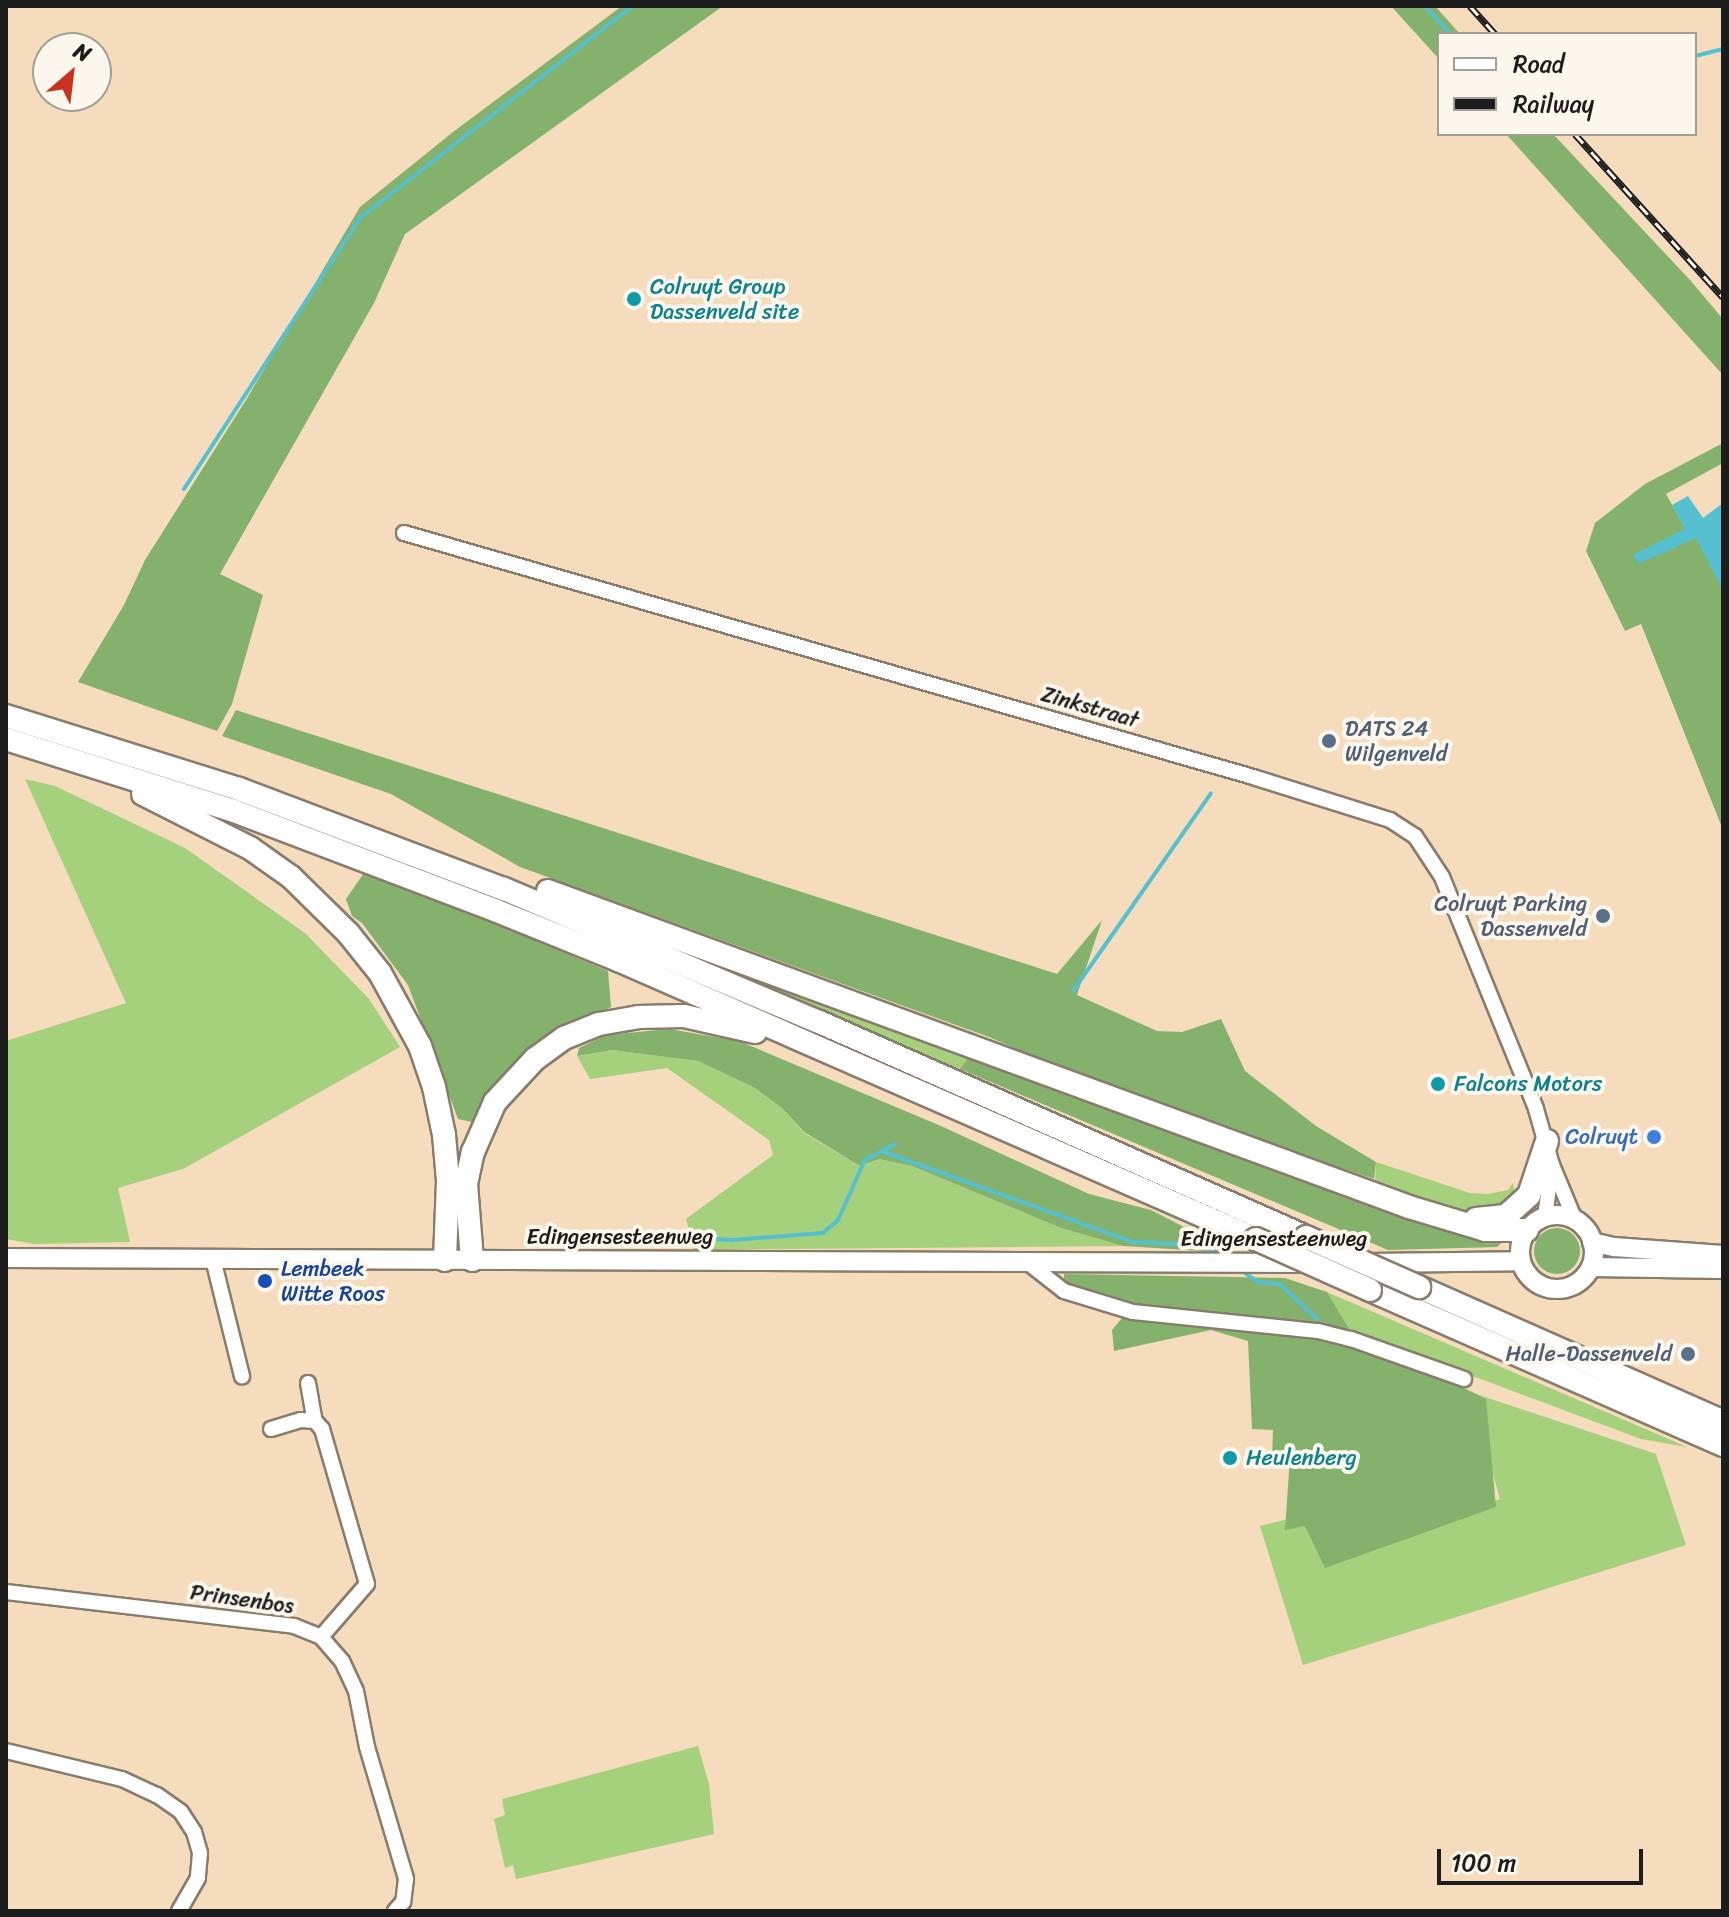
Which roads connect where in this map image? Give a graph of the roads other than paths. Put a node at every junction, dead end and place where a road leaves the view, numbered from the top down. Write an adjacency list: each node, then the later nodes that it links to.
1 (404, 533): 7 (street, Zinkstraat)
2 (6, 716): 5 (highway)
3 (6, 739): 4 (highway)
4 (103, 769): 6 (highway); 16 (highway)
5 (504, 889): 9 (highway); 26 (highway, bridge)
6 (809, 1043): 17 (highway); 28 (highway, bridge)
7 (1547, 1141): 8 (street, Zinkstraat); 9 (highway)
8 (1552, 1165): 10 (street, Zinkstraat); 11 (street, Zinkstraat)
9 (1451, 1219): 11 (highway)
10 (1575, 1220): 11 (main road); 12 (main road)
11 (1536, 1223): 18 (main road)
12 (1592, 1242): 13 (main road); 20 (main road)
13 (1723, 1255)
14 (6, 1258): 15 (main road, Edingensesteenweg)
15 (213, 1259): 16 (main road, Edingensesteenweg); 22 (street)
16 (445, 1260): 17 (main road, Edingensesteenweg)
17 (472, 1260): 19 (main road, Edingensesteenweg)
18 (1521, 1261): 19 (main road, Edingensesteenweg); 20 (main road)
19 (1027, 1262): 23 (street)
20 (1591, 1267): 21 (main road)
21 (1723, 1269)
22 (242, 1376)
23 (1464, 1379)
24 (308, 1383): 25 (street)
25 (315, 1421): 27 (street); 30 (street)
26 (1723, 1422)
27 (271, 1429)
28 (1723, 1445)
29 (6, 1592): 30 (street, Prinsenbos)
30 (321, 1637): 33 (street)
31 (6, 1751): 32 (street)
32 (179, 1911)
33 (395, 1911)

